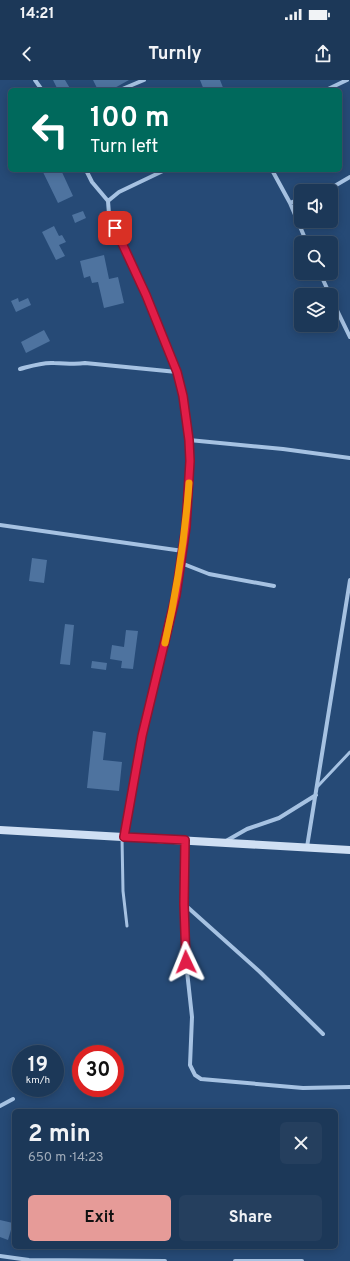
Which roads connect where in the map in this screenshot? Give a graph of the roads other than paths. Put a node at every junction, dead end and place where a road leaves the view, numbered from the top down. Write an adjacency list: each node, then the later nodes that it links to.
1 (142, 80): 5 (street)
2 (335, 80): 4 (street)
3 (347, 80): 4 (street)
4 (337, 85): 6 (street)
5 (124, 88)
6 (330, 88)
7 (87, 172): 12 (street)
8 (162, 172): 12 (street)
9 (273, 172): 14 (street)
10 (350, 177): 11 (street)
11 (338, 184)
12 (108, 201): 19 (street)
13 (294, 202): 14 (street)
14 (290, 203): 15 (street)
15 (304, 236)
16 (338, 312): 17 (street)
17 (350, 337)
18 (20, 369): 19 (street)
19 (177, 372): 20 (street)
20 (189, 440): 21 (street); 23 (street)
21 (350, 458)
22 (0, 525): 23 (street)
23 (183, 551): 24 (street)
24 (181, 564): 26 (street); 31 (street)
25 (350, 580): 28 (street)
26 (274, 586)
27 (350, 752): 28 (lane)
28 (318, 786): 29 (street)
29 (316, 796): 33 (street); 34 (street)
30 (0, 830): 31 (street)
31 (123, 837): 32 (street); 37 (lane)
32 (185, 840): 33 (street); 36 (street)
33 (223, 842): 34 (street)
34 (307, 847): 35 (street)
35 (350, 850)
36 (184, 904): 38 (street); 39 (street)
37 (127, 926)
38 (323, 1034)
39 (350, 1087)
40 (13, 1099): 41 (street)
41 (0, 1106)
42 (0, 1256): 43 (street)
43 (29, 1260): 44 (street)
44 (165, 1261)
45 (234, 1261): 46 (street)
46 (302, 1261)

